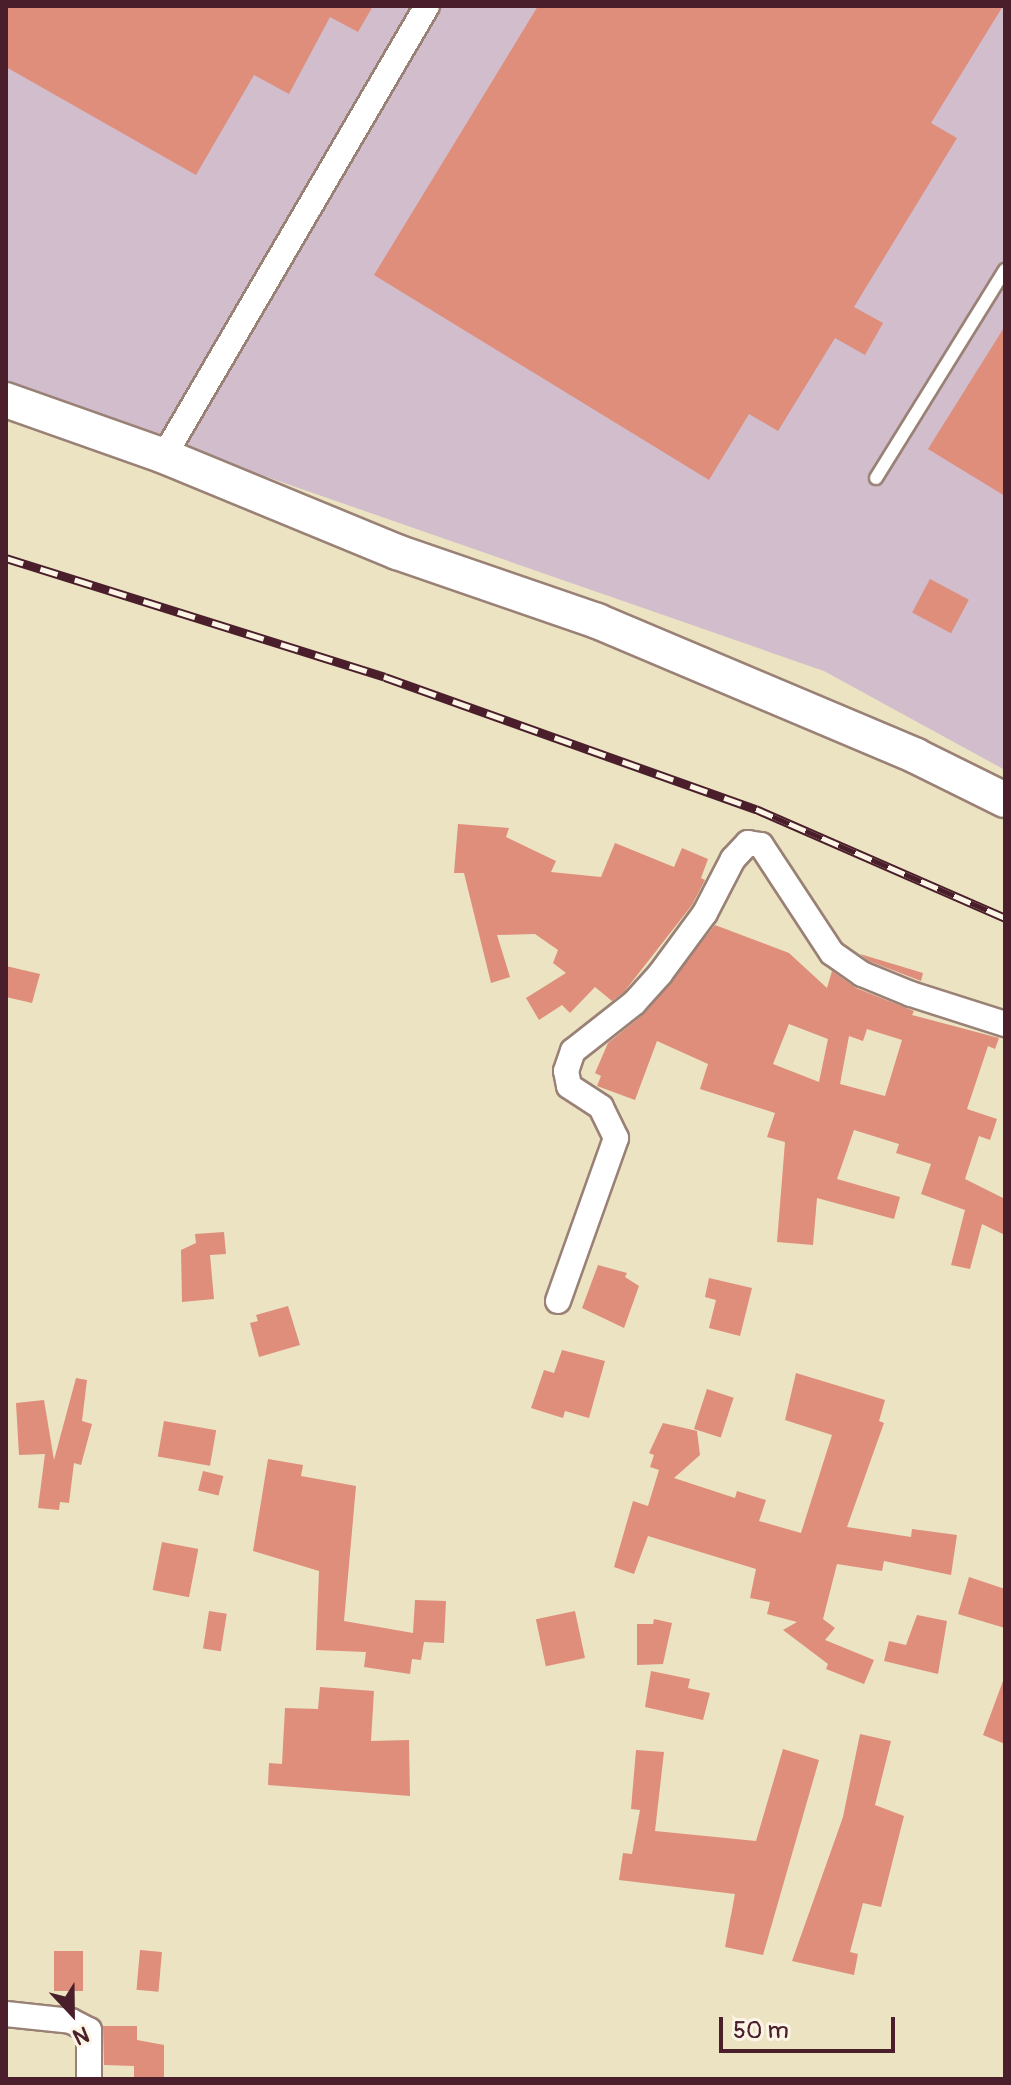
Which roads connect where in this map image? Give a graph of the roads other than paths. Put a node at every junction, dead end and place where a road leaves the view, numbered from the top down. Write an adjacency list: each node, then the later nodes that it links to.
1 (427, 6): 4 (street)
2 (1005, 270): 5 (lane)
3 (6, 400): 4 (main road)
4 (164, 456): 6 (main road)
5 (876, 478)
6 (1005, 800)
7 (1005, 1024): 8 (street)
8 (558, 1301)
9 (6, 2014): 10 (street)
10 (89, 2079)

